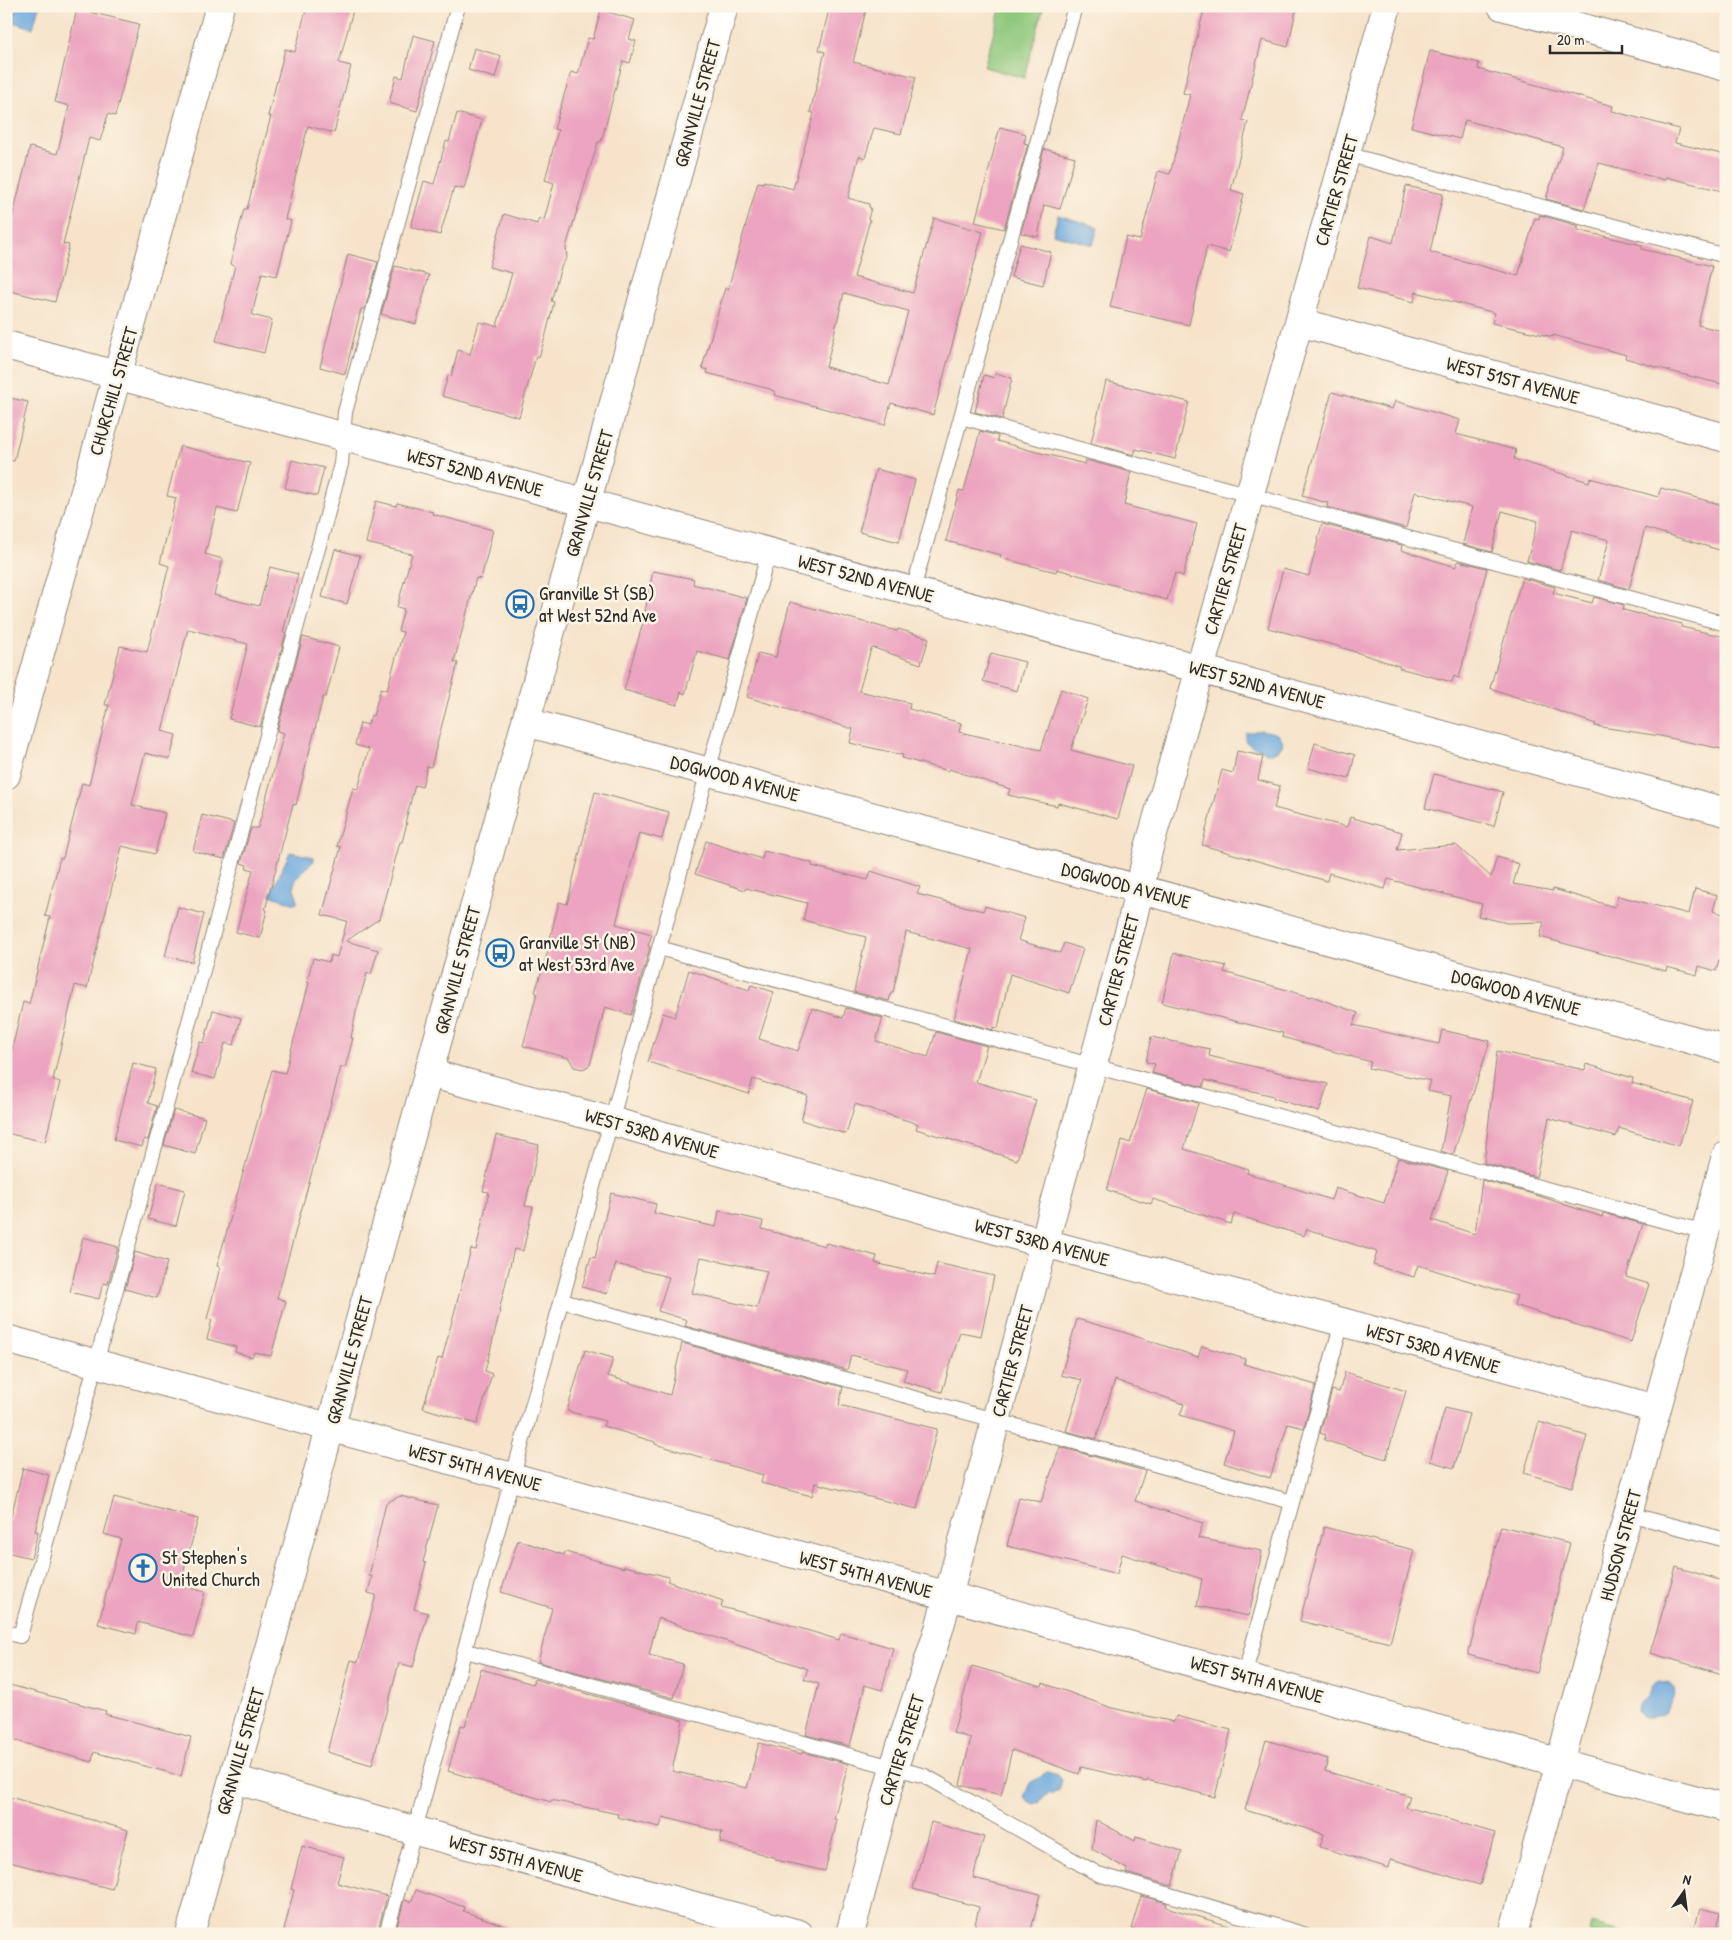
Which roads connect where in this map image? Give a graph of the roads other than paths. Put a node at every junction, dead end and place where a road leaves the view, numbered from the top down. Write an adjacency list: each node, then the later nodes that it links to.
1 (220, 6): 12 (main road, CHURCHILL STREET)
2 (458, 6): 14 (lane)
3 (724, 6): 17 (main road, GRANVILLE STREET)
4 (1075, 6): 13 (lane)
5 (1387, 6): 8 (main road, CARTIER STREET)
6 (1502, 6): 7 (main road)
7 (1726, 67)
8 (1346, 154): 9 (lane); 10 (main road, CARTIER STREET)
9 (1726, 256)
10 (1299, 322): 15 (main road, WEST 51ST AVENUE); 16 (main road, CARTIER STREET)
11 (6, 345): 12 (main road, WEST 52ND AVENUE)
12 (118, 375): 14 (main road, WEST 52ND AVENUE); 24 (main road, CHURCHILL STREET)
13 (961, 417): 16 (lane); 19 (lane)
14 (343, 437): 17 (main road, WEST 52ND AVENUE); 38 (lane)
15 (1726, 438)
16 (1249, 494): 20 (lane); 21 (main road, CARTIER STREET)
17 (587, 502): 18 (main road, WEST 52ND AVENUE); 22 (main road, GRANVILLE STREET)
18 (769, 552): 19 (main road, WEST 52ND AVENUE); 23 (lane)
19 (913, 590): 21 (main road, WEST 52ND AVENUE)
20 (1726, 624)
21 (1200, 668): 25 (main road, WEST 52ND AVENUE); 26 (main road, CARTIER STREET)
22 (526, 722): 23 (main road, DOGWOOD AVENUE); 30 (main road, GRANVILLE STREET)
23 (708, 771): 26 (main road, DOGWOOD AVENUE); 27 (lane)
24 (6, 775)
25 (1726, 812)
26 (1139, 889): 28 (main road, DOGWOOD AVENUE); 29 (main road, CARTIER STREET)
27 (659, 948): 29 (lane); 31 (lane)
28 (1726, 1049)
29 (1093, 1067): 33 (lane); 34 (main road, CARTIER STREET)
30 (428, 1073): 31 (main road, WEST 53RD AVENUE); 41 (main road, GRANVILLE STREET)
31 (611, 1121): 34 (main road, WEST 53RD AVENUE); 35 (lane)
32 (1726, 1156): 33 (main road, HUDSON STREET)
33 (1705, 1232): 39 (main road, HUDSON STREET)
34 (1044, 1243): 36 (main road, WEST 53RD AVENUE); 40 (main road, CARTIER STREET)
35 (562, 1300): 40 (lane); 42 (lane)
36 (1342, 1322): 39 (main road, WEST 53RD AVENUE); 43 (lane)
37 (6, 1339): 38 (main road, WEST 54TH AVENUE)
38 (96, 1363): 41 (main road, WEST 54TH AVENUE); 47 (lane)
39 (1656, 1409): 44 (main road, HUDSON STREET)
40 (996, 1420): 43 (lane); 46 (main road, CARTIER STREET)
41 (330, 1427): 42 (main road, WEST 54TH AVENUE); 52 (main road, GRANVILLE STREET)
42 (514, 1477): 46 (main road, WEST 54TH AVENUE); 48 (lane)
43 (1292, 1502): 49 (lane)
44 (1629, 1514): 45 (lane); 50 (main road, HUDSON STREET)
45 (1726, 1540)
46 (948, 1596): 49 (main road, WEST 54TH AVENUE); 51 (main road, CARTIER STREET)
47 (6, 1632)
48 (466, 1651): 51 (lane); 54 (lane)
49 (1244, 1676): 50 (main road, WEST 54TH AVENUE)
50 (1559, 1762): 53 (main road, WEST 54TH AVENUE); 60 (main road, HUDSON STREET)
51 (894, 1767): 58 (main road, CARTIER STREET); 59 (lane)
52 (233, 1779): 54 (main road, WEST 55TH AVENUE); 55 (main road, GRANVILLE STREET)
53 (1726, 1808)
54 (416, 1831): 56 (lane); 57 (main road, WEST 55TH AVENUE)
55 (190, 1934)
56 (386, 1934)
57 (800, 1934)
58 (850, 1934)
59 (1303, 1934)
60 (1513, 1934)

